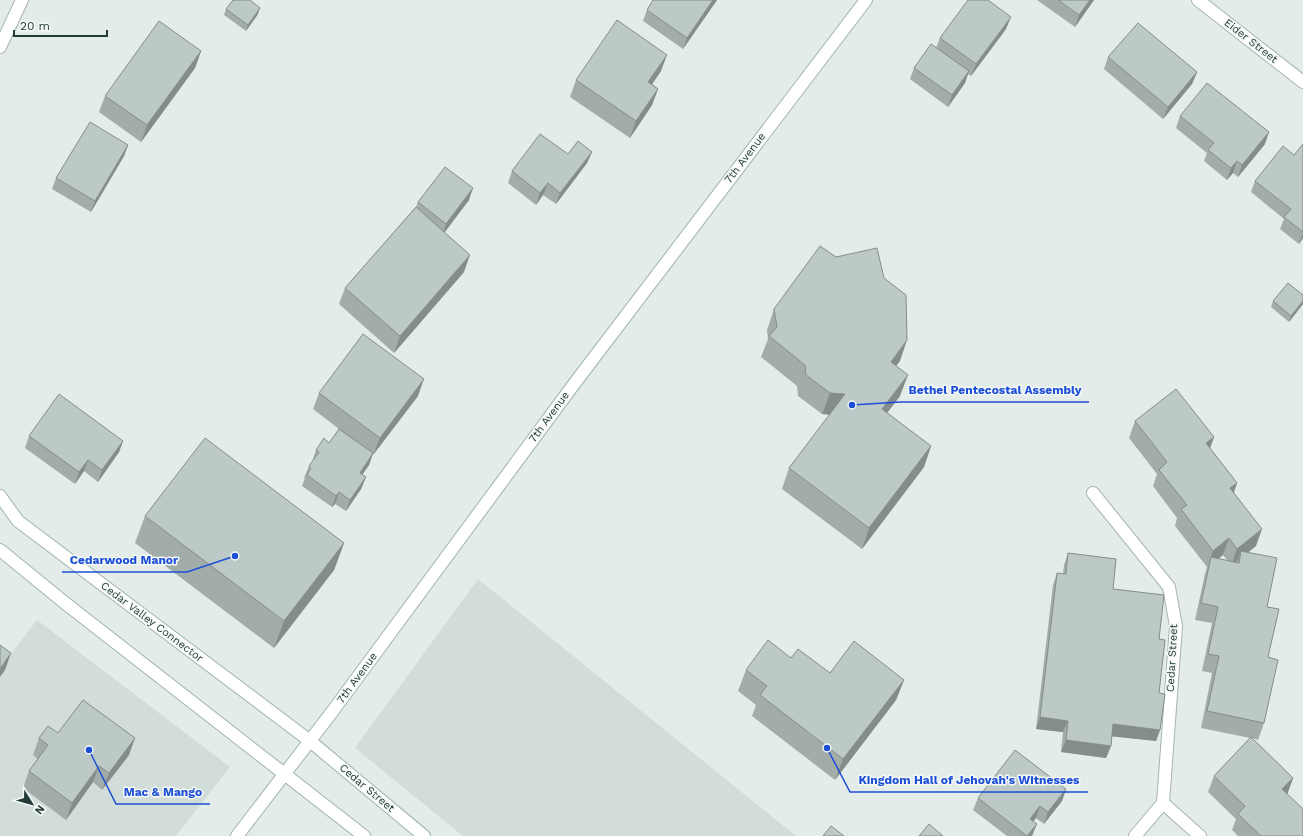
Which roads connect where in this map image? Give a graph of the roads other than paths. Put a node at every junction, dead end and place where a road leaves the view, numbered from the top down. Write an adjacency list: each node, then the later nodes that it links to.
1 (22, 0): 4 (street)
2 (866, 0): 9 (street, 7th Avenue)
3 (1198, 0): 5 (street, Eider Street)
4 (0, 47)
5 (1303, 82)
6 (1093, 493): 11 (street, Cedar Street)
7 (0, 496): 9 (street, Cedar Valley Connector)
8 (0, 550): 10 (street)
9 (310, 741): 10 (street, 7th Avenue); 14 (street, Cedar Street)
10 (285, 773): 12 (street, 7th Avenue); 13 (street)
11 (1163, 803): 15 (street); 16 (street)
12 (237, 836)
13 (364, 836)
14 (424, 836)
15 (1135, 836)
16 (1200, 836)

